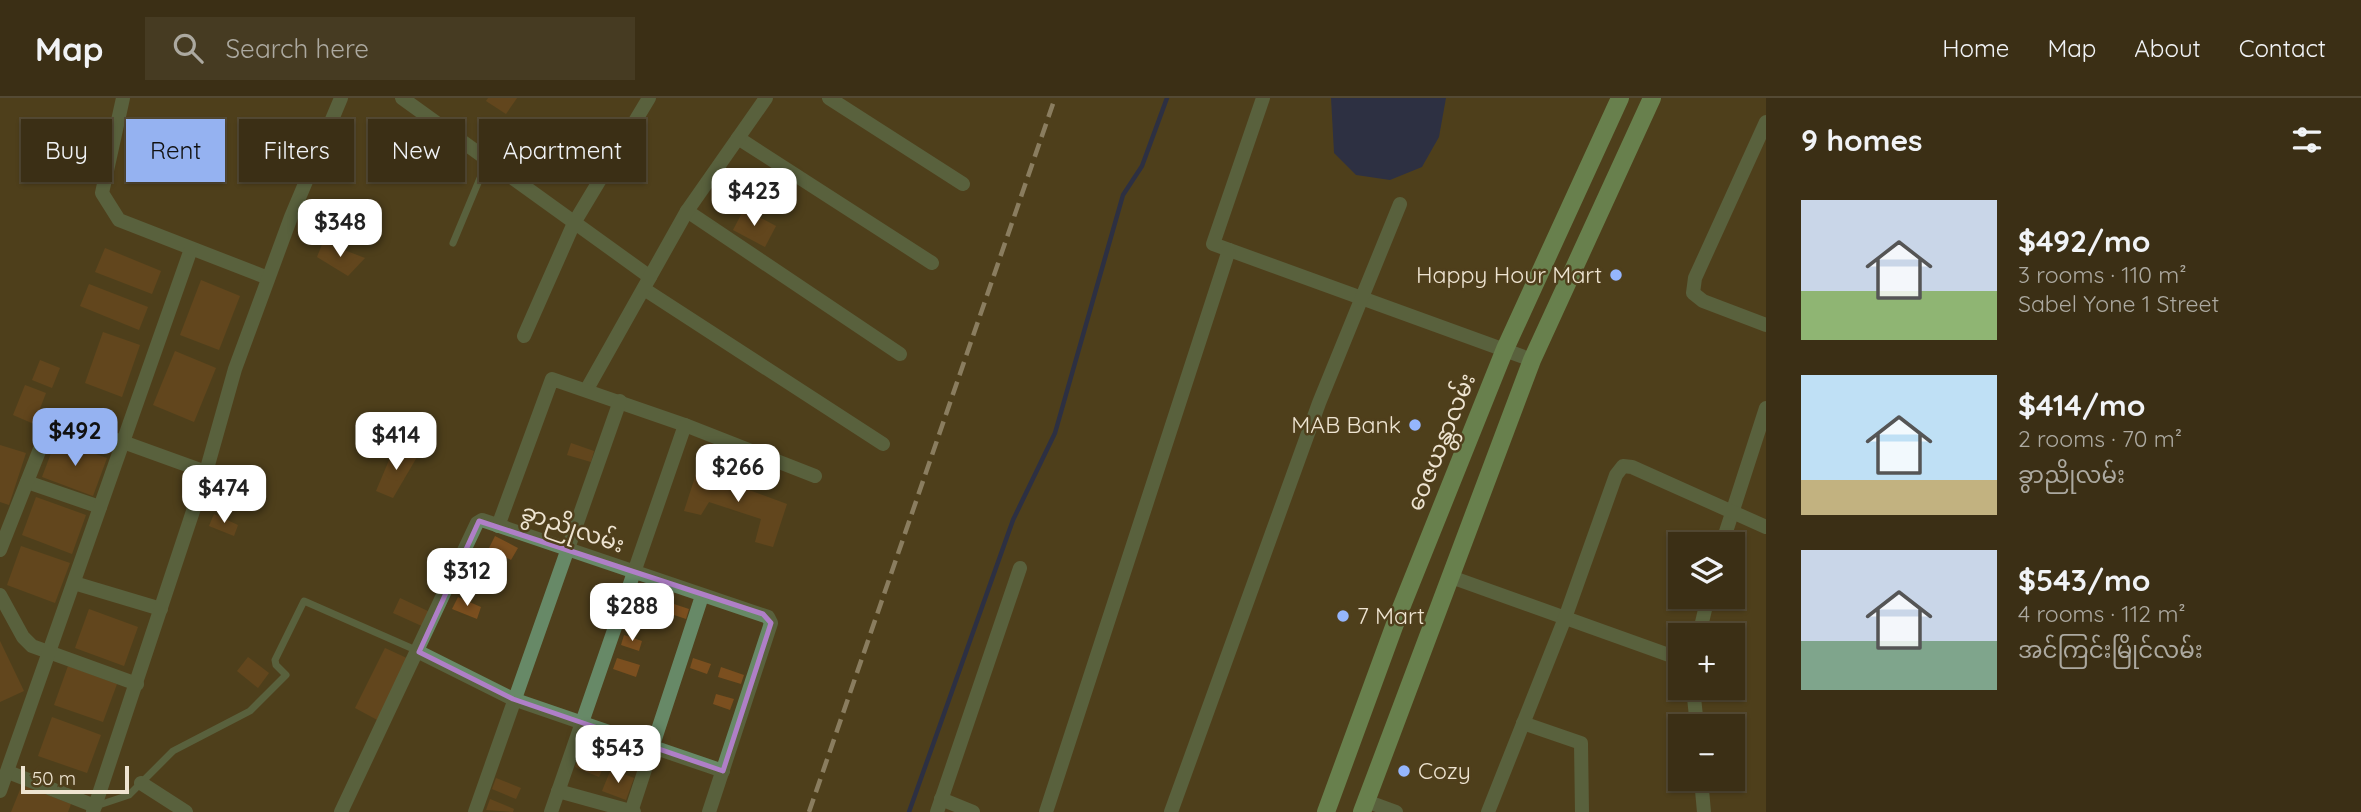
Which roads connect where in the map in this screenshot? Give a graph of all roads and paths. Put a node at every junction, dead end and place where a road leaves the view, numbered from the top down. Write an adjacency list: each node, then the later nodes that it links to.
1 (123, 98): 20 (street)
2 (341, 98): 23 (street)
3 (402, 98): 12 (street)
4 (649, 98): 18 (street)
5 (766, 98): 11 (street)
6 (829, 98): 15 (street)
7 (1263, 98): 21 (street)
8 (1620, 98): 28 (main road, ဝေဇယန္တာလမ်း)
9 (1652, 98): 30 (main road)
10 (1766, 122): 26 (street)
11 (738, 138): 17 (street); 22 (street)
12 (479, 153)
13 (479, 181): 19 (lane)
14 (519, 182): 18 (street)
15 (963, 184)
16 (1400, 204): 25 (street)
17 (687, 211): 24 (street); 29 (street)
18 (574, 223): 24 (street); 27 (street)
19 (453, 243)
20 (191, 249): 23 (street); 35 (street)
21 (1229, 250): 25 (street); 79 (street)
22 (932, 263)
23 (268, 278): 37 (street)
24 (647, 283): 31 (street); 36 (street)
25 (1360, 298): 28 (street); 80 (street)
26 (1766, 325)
27 (524, 335)
28 (1505, 349): 30 (street); 81 (main road, ဝေဇယန္တာလမ်း)
29 (901, 354)
30 (1532, 360): 49 (main road)
31 (587, 389): 32 (street); 42 (street)
32 (620, 401): 34 (street); 46 (street)
33 (1766, 408): 41 (street)
34 (685, 425): 38 (street); 48 (street)
35 (123, 442): 37 (street); 39 (street); 40 (street)
36 (883, 444)
37 (205, 472): 53 (street)
38 (815, 477)
39 (27, 482): 40 (street); 45 (street)
40 (100, 507): 50 (street)
41 (1730, 513): 43 (street); 44 (street); 54 (street)
42 (498, 526): 46 (street, ခွာညိုလမ်း); 55 (street, ခွာညိုလမ်း)
43 (1766, 527)
44 (1725, 532)
45 (0, 550)
46 (566, 550): 48 (street, ခွာညိုလမ်း); 59 (street)
47 (1020, 568): 69 (street)
48 (631, 573): 52 (street, ခွာညိုလမ်း); 60 (street)
49 (1451, 577): 54 (street); 70 (main road)
50 (74, 583): 53 (street); 56 (street)
51 (0, 595): 56 (street)
52 (702, 596): 62 (street); 63 (street, ခွာညိုလမ်း)
53 (161, 609): 58 (street)
54 (1565, 618): 57 (street); 61 (street)
55 (419, 652): 59 (street); 65 (lane); 73 (street)
56 (49, 653): 58 (street); 64 (street)
57 (1668, 655)
58 (137, 684): 71 (street)
59 (513, 699): 60 (street); 74 (street)
60 (582, 723): 62 (street); 67 (street)
61 (1523, 723): 83 (street); 84 (street)
62 (654, 748): 63 (street); 76 (street)
63 (723, 771): 77 (street)
64 (8, 772): 66 (street); 71 (street)
65 (141, 783): 71 (lane); 72 (street)
66 (0, 791)
67 (558, 791): 75 (street); 76 (street)
68 (1702, 791): 85 (street)
69 (939, 806): 78 (street)
70 (1364, 806): 82 (street)
71 (94, 809)
72 (186, 812)
73 (341, 812)
74 (475, 812)
75 (551, 812)
76 (632, 812)
77 (709, 812)
78 (973, 812)
79 (1046, 812)
80 (1171, 812)
81 (1326, 812)
82 (1396, 812)
83 (1488, 812)
84 (1582, 812)
85 (1704, 812)

